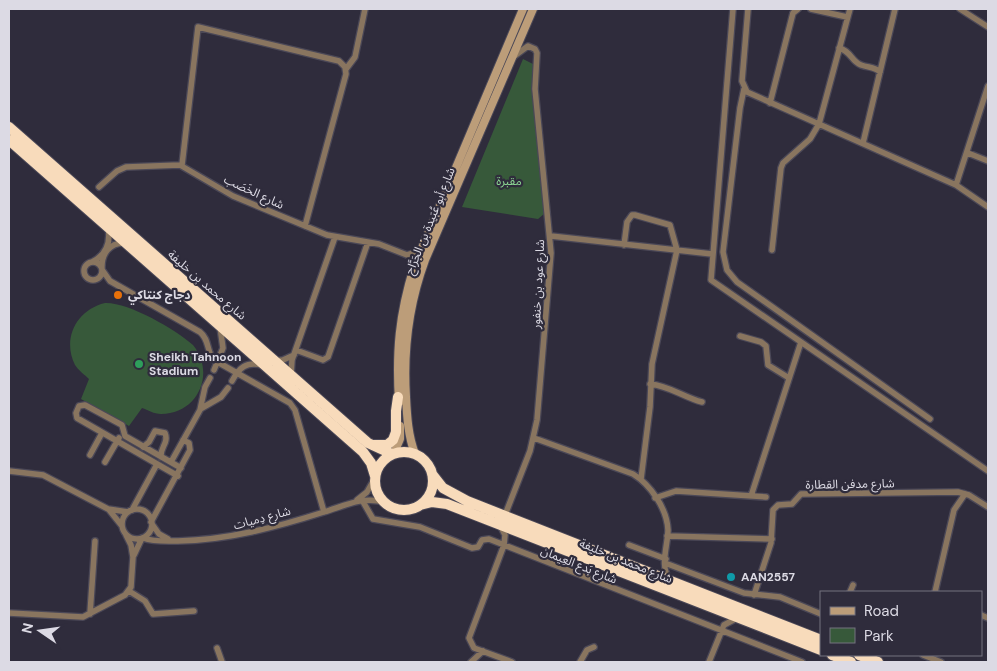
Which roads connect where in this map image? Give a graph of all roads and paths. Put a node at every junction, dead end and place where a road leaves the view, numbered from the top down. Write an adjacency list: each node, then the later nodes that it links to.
1 (365, 9): 15 (street)
2 (524, 9): 39 (main road, شارع أبو عُبَيدة بن الجَرَّاح)
3 (533, 9): 14 (main road, شارع أبو عُبَيدة بن الجَرَّاح)
4 (733, 9): 42 (street)
5 (748, 9): 18 (street)
6 (798, 9): 19 (street)
7 (811, 9): 11 (street)
8 (850, 9): 11 (street)
9 (894, 9): 16 (street)
10 (960, 9): 12 (street)
11 (847, 18): 13 (street)
12 (988, 27)
13 (839, 48): 16 (street); 20 (street)
14 (511, 59): 32 (street, شارع عود بن خنفور); 79 (main road, شارع أبو عُبَيدة بن الجَرَّاح)
15 (346, 69): 26 (street); 30 (street)
16 (880, 72): 23 (street)
17 (988, 86): 24 (street)
18 (744, 89): 19 (street); 69 (street)
19 (770, 103): 20 (street)
20 (819, 124): 23 (street); 38 (street)
21 (9, 127): 54 (highway, شارع محمد بن خليفة)
22 (9, 140): 31 (highway, شارع محمد بن خليفة)
23 (863, 143): 27 (street)
24 (968, 153): 25 (street); 27 (street)
25 (988, 161)
26 (182, 165): 28 (street); 30 (street, شارع الخَصَب)
27 (956, 185): 29 (street)
28 (99, 188)
29 (988, 207)
30 (305, 226): 33 (street, شارع الخَصَب)
31 (108, 227): 35 (highway, شارع محمد بن خليفة); 40 (street)
32 (552, 236): 36 (street); 72 (street, شارع عود بن خنفور)
33 (335, 237): 34 (street, شارع الخَصَب); 52 (street)
34 (368, 242): 41 (street, شارع الخَصَب); 52 (street)
35 (126, 244): 40 (street); 48 (highway, شارع محمد بن خليفة)
36 (624, 244): 37 (street); 37 (street)
37 (677, 250): 42 (street); 62 (street)
38 (772, 250)
39 (420, 251): 41 (street); 44 (main road, شارع أبو عُبَيدة بن الجَرَّاح)
40 (105, 252): 43 (street); 45 (street)
41 (407, 254): 44 (street)
42 (712, 254): 50 (street)
43 (92, 262): 45 (street); 46 (street)
44 (414, 267): 65 (main road, شارع أبو عُبَيدة بن الجَرَّاح)
45 (103, 270): 46 (street); 47 (street)
46 (97, 280): 47 (street)
47 (110, 280): 53 (street)
48 (218, 323): 51 (street); 54 (highway, شارع محمد بن خليفة)
49 (740, 336): 60 (street)
50 (801, 342): 60 (street); 86 (street)
51 (223, 348): 53 (street); 55 (street)
52 (295, 353): 54 (street); 58 (street)
53 (218, 362): 56 (street); 57 (street)
54 (271, 364): 55 (street); 58 (highway, شارع محمد بن خليفة); 89 (highway, شارع محمد بن خليفة)
55 (241, 367): 57 (street)
56 (214, 370)
57 (236, 372): 61 (street); 102 (street)
58 (291, 375): 75 (highway, شارع محمد بن خليفة)
59 (210, 378): 64 (street)
60 (789, 378): 92 (street)
61 (232, 381)
62 (650, 384): 67 (street); 90 (street)
63 (228, 388): 66 (street)
64 (204, 392): 66 (street); 68 (street)
65 (398, 397): 75 (highway); 78 (main road, شارع أبو عُبَيدة بن الجَرَّاح)
66 (216, 400): 68 (street)
67 (702, 402)
68 (200, 410): 73 (street)
69 (930, 419)
70 (124, 430): 71 (street); 74 (street); 76 (street)
71 (102, 433): 74 (street); 77 (street)
72 (534, 438): 90 (street); 103 (street, شارع عود بن خنفور)
73 (183, 440): 82 (street); 84 (street)
74 (118, 441): 81 (street); 83 (street)
75 (368, 443): 78 (highway, شارع محمد بن خليفة)
76 (143, 446): 80 (street); 80 (street)
77 (90, 454)
78 (393, 454): 79 (highway); 89 (highway)
79 (415, 454): 87 (highway)
80 (161, 457): 82 (street)
81 (105, 462)
82 (171, 462): 84 (street)
83 (157, 464): 88 (street); 101 (street)
84 (181, 468): 88 (street)
85 (9, 471): 100 (street)
86 (988, 471)
87 (432, 474): 98 (highway); 103 (highway, شارع محمد بن خليفة)
88 (178, 476): 104 (street)
89 (375, 477): 96 (street, شارع دِميات); 97 (highway)
90 (641, 479): 94 (street)
91 (965, 494): 99 (street, شارع مدفن القطارة); 110 (street, شارع مدفن القطارة); 122 (street)
92 (751, 496): 93 (street); 94 (street)
93 (766, 497)
94 (655, 498): 108 (street)
95 (362, 500): 96 (street, شارع دِميات); 97 (street, شارع دِميات); 114 (street, شارع بَدع العِيمان)
96 (355, 502): 102 (street, شارع دِميات)
97 (384, 502): 98 (highway)
98 (420, 505): 103 (highway, شارع محمد بن خليفة)
99 (988, 507)
100 (108, 509): 101 (street); 105 (street)
101 (130, 511): 104 (street); 105 (street)
102 (324, 512): 112 (street, شارع دِميات)
103 (502, 520): 106 (highway, شارع محمد بن خليفة); 114 (street); 117 (highway, شارع محمد بن خليفة)
104 (151, 522): 109 (street); 112 (street)
105 (122, 526): 107 (street)
106 (521, 532): 114 (street); 125 (highway, شارع محمد بن خليفة)
107 (126, 534): 109 (street); 115 (street)
108 (667, 536): 110 (street); 116 (street)
109 (143, 538): 112 (street, شارع دِميات); 115 (street)
110 (772, 539): 123 (street, شارع مدفن القطارة)
111 (95, 541): 127 (street)
112 (172, 541)
113 (629, 544): 116 (street)
114 (504, 545): 130 (street, شارع بَدع العِيمان); 135 (street)
115 (133, 557): 120 (street)
116 (665, 561): 117 (street); 118 (street); 123 (street)
117 (652, 574): 118 (highway, شارع محمد بن خليفة)
118 (671, 581): 131 (highway, شارع محمد بن خليفة)
119 (853, 585): 121 (street)
120 (129, 591): 124 (street); 127 (street)
121 (850, 591)
122 (935, 591)
123 (754, 595): 128 (street)
124 (194, 610)
125 (717, 610): 129 (highway, شارع محمد بن خليفة); 130 (street)
126 (9, 613): 127 (street)
127 (90, 614)
128 (820, 614)
129 (739, 618): 130 (street); 134 (highway, شارع محمد بن خليفة)
130 (722, 630): 143 (street); 144 (street, شارع بَدع العِيمان)
131 (820, 640)
132 (594, 647): 142 (street)
133 (217, 648): 139 (street)
134 (820, 650)
135 (484, 651): 140 (street); 141 (street)
136 (835, 656): 145 (highway)
137 (862, 656): 146 (highway)
138 (926, 656): 147 (street)
139 (222, 662)
140 (471, 662)
141 (512, 662)
142 (580, 662)
143 (709, 662)
144 (802, 662)
145 (852, 662)
146 (878, 662)
147 (942, 662)

